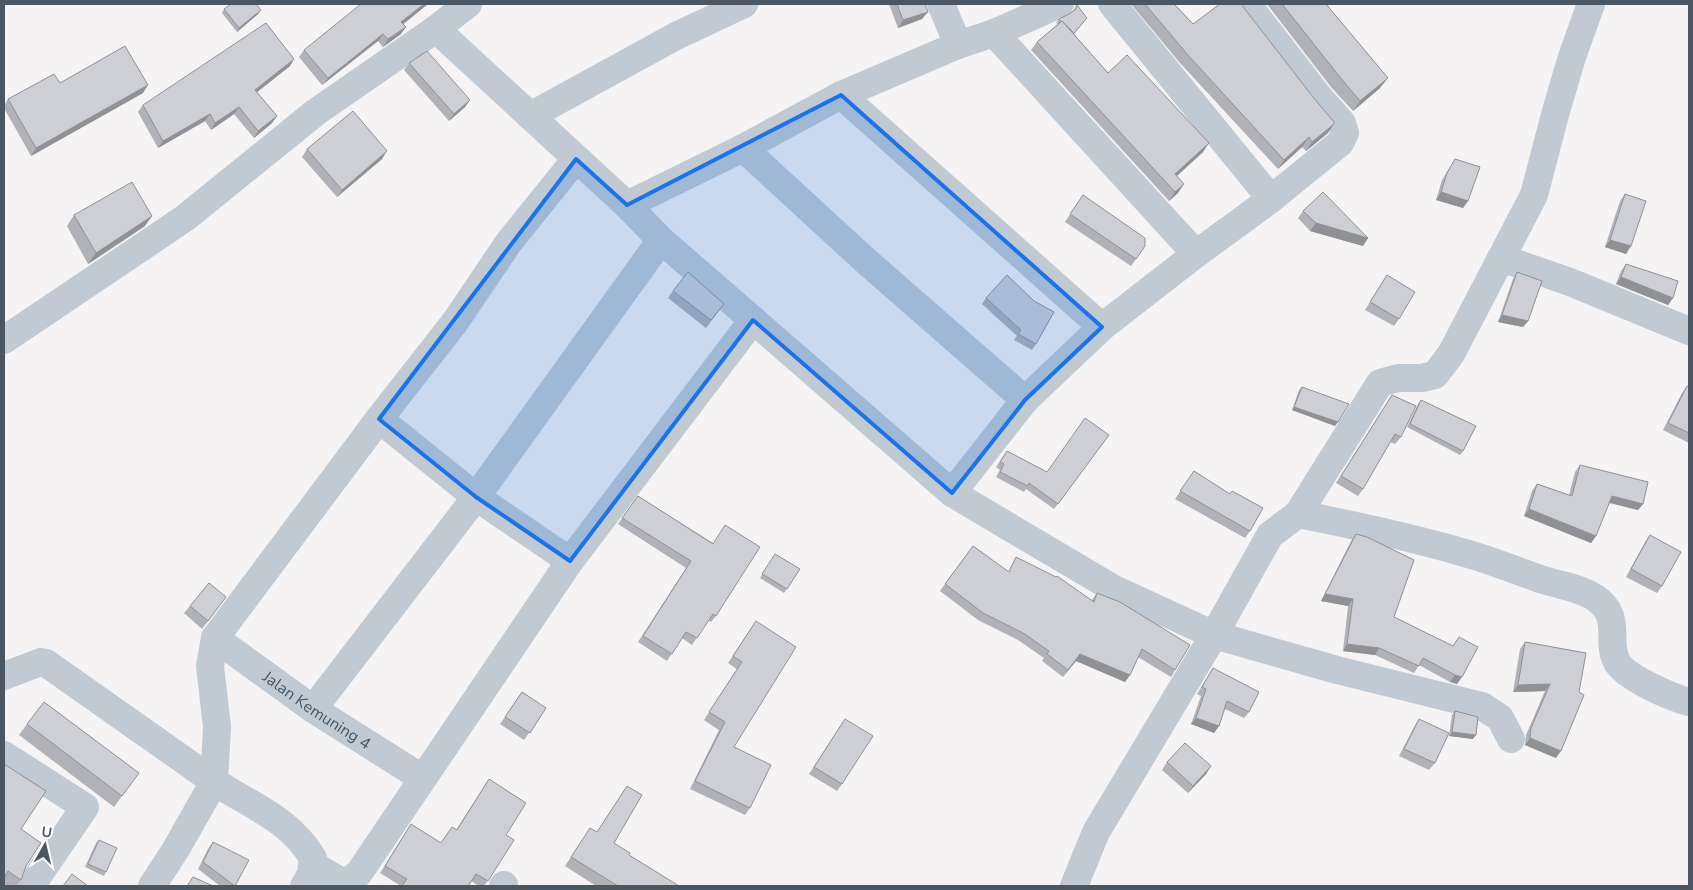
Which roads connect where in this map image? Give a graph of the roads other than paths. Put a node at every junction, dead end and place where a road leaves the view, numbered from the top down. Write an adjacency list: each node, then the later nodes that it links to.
1 (468, 4): 8 (street)
2 (744, 4): 12 (street)
3 (941, 4): 10 (street)
4 (1060, 4): 9 (street)
5 (1112, 4): 15 (street)
6 (1247, 4): 15 (street)
7 (1591, 4): 19 (street)
8 (436, 29): 12 (street); 23 (street)
9 (994, 33): 10 (street); 18 (street)
10 (958, 46): 11 (street)
11 (841, 95): 13 (street); 21 (street)
12 (530, 116): 14 (street)
13 (743, 148): 16 (street); 24 (street)
14 (576, 158): 16 (street); 25 (street)
15 (1272, 199): 18 (street)
16 (627, 205): 17 (street)
17 (661, 240): 20 (street); 27 (street)
18 (1196, 254): 21 (street)
19 (1501, 258): 22 (street); 28 (street)
20 (753, 320): 26 (street); 29 (street)
21 (1102, 327): 24 (street)
22 (1689, 331)
23 (4, 340)
24 (1025, 400): 26 (street)
25 (379, 419): 27 (street); 31 (street)
26 (952, 493): 30 (street)
27 (476, 497): 29 (street); 34 (street)
28 (1298, 514): 30 (street); 33 (street)
29 (570, 561): 37 (street)
30 (1214, 635): 35 (street); 42 (street)
31 (215, 638): 34 (street, Jalan Kemuning 4); 38 (street)
32 (4, 676): 38 (street)
33 (1689, 702)
34 (313, 709): 37 (street, Jalan Kemuning 4)
35 (1512, 739)
36 (4, 755): 40 (street)
37 (422, 778): 39 (street)
38 (214, 782): 39 (street); 41 (street)
39 (309, 876)
40 (31, 886)
41 (152, 886)
42 (1074, 886)

